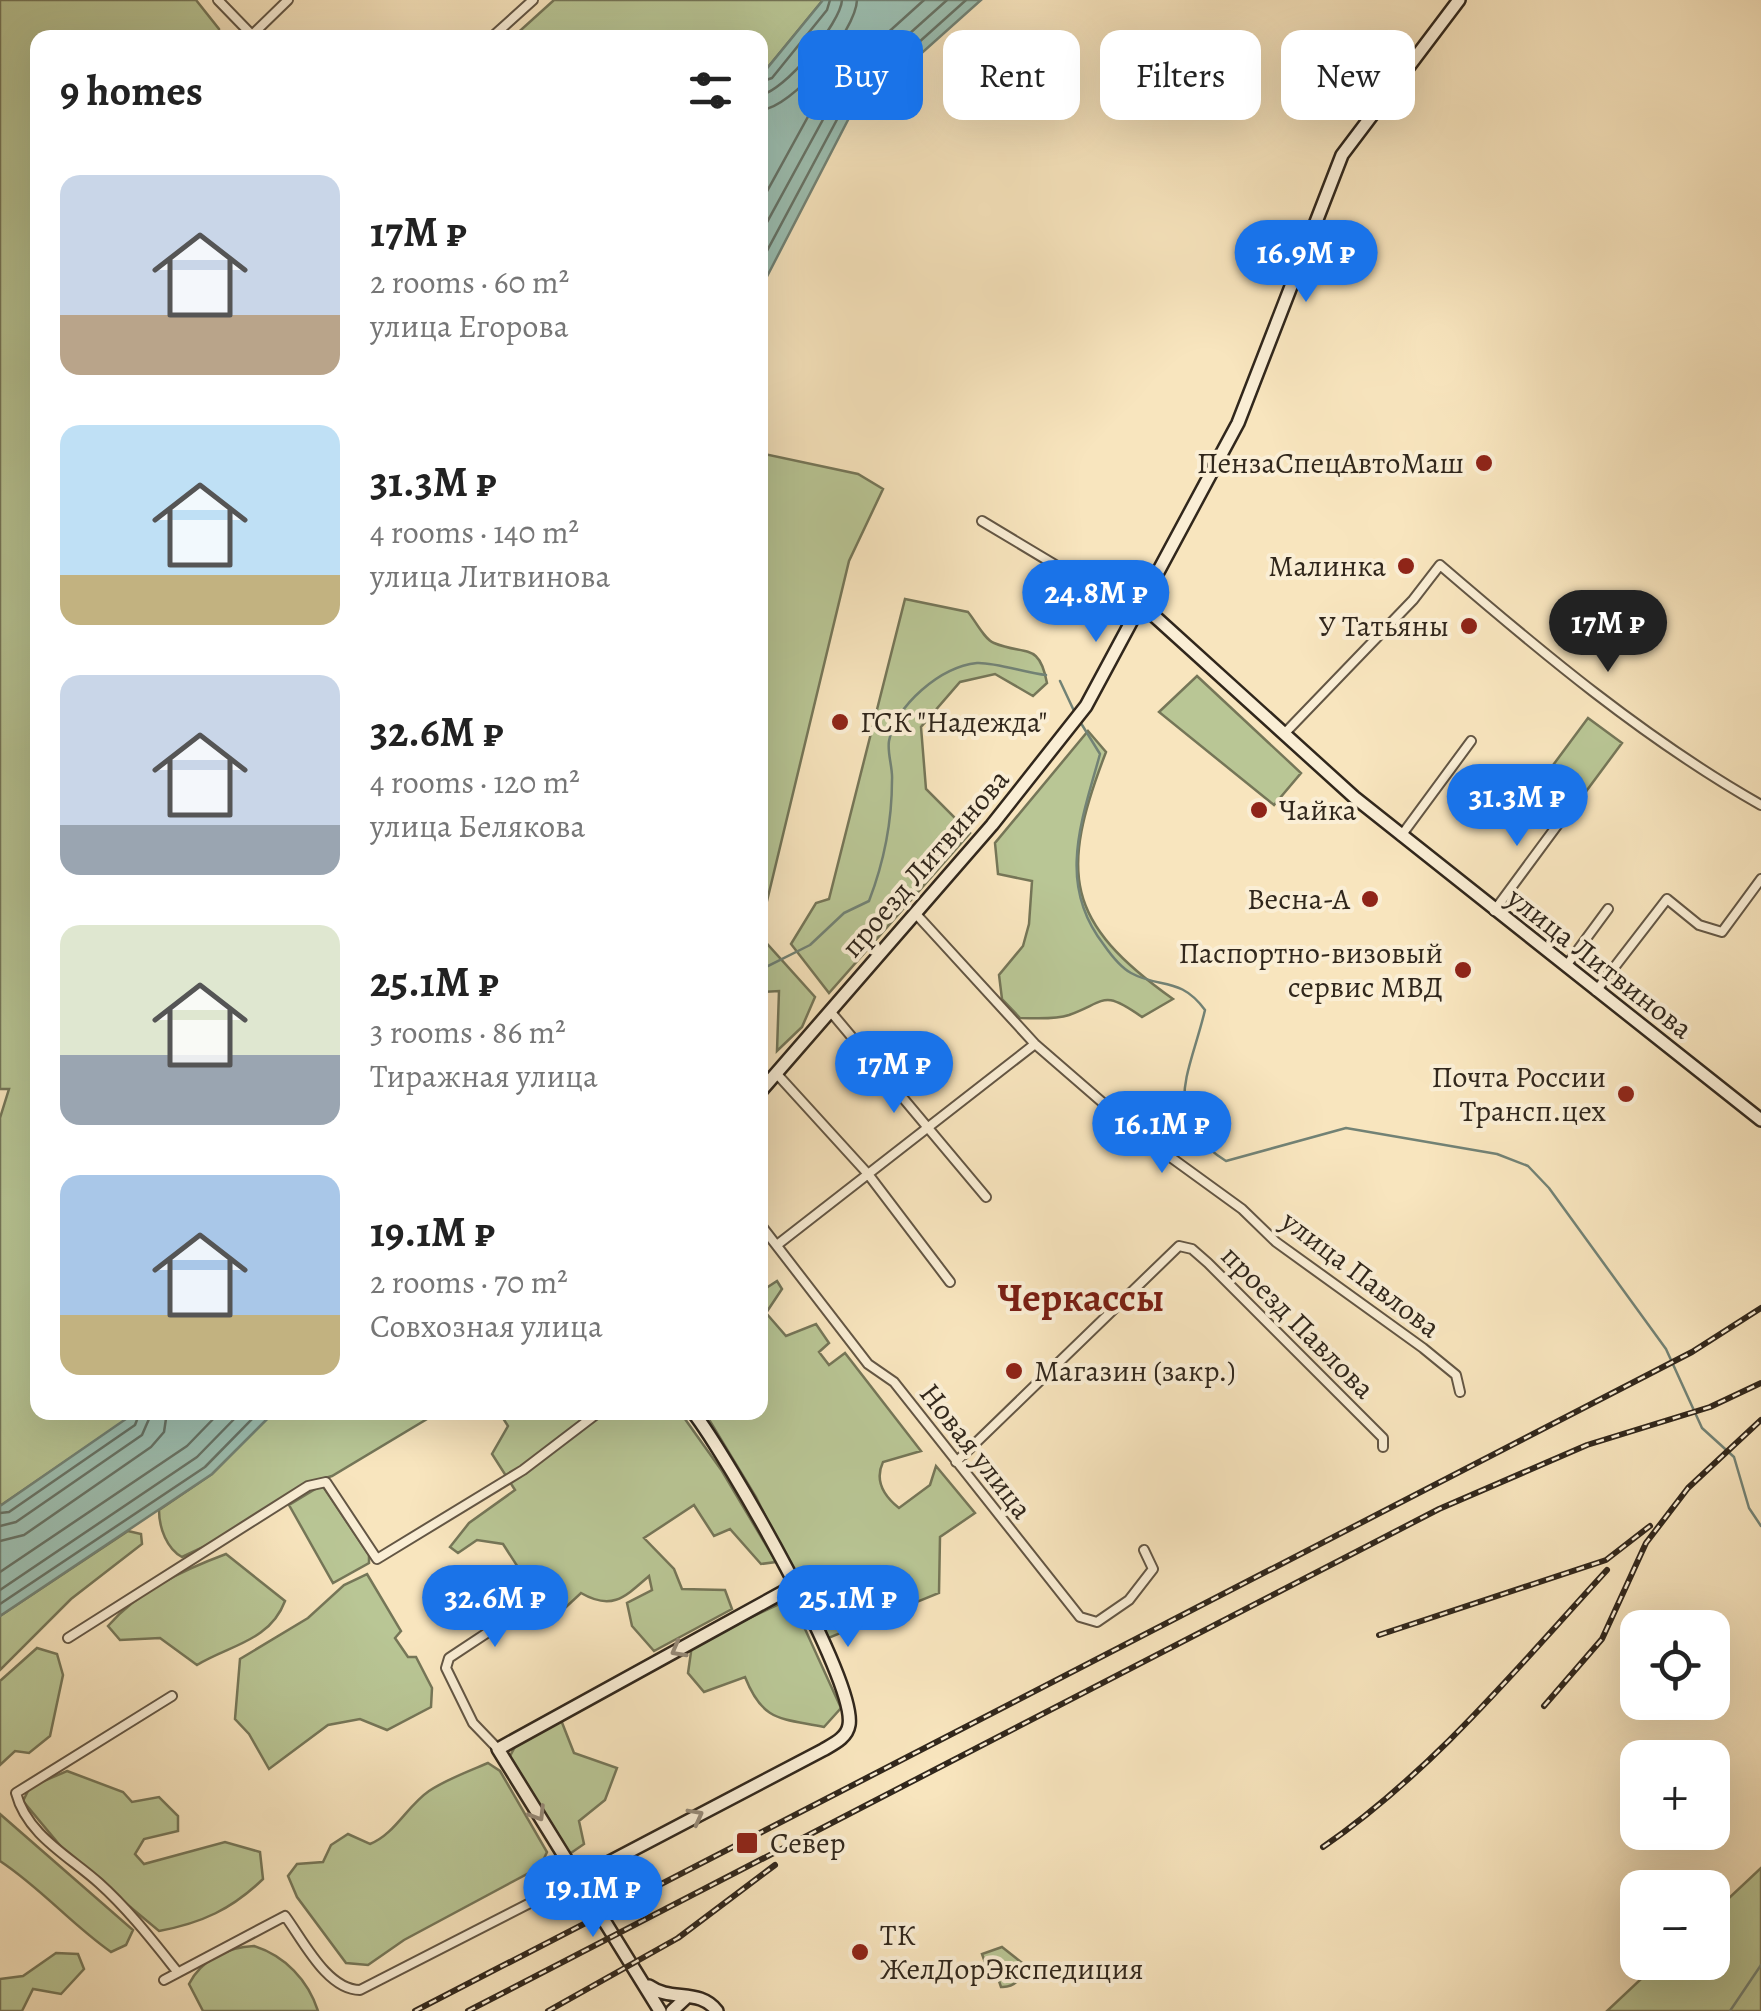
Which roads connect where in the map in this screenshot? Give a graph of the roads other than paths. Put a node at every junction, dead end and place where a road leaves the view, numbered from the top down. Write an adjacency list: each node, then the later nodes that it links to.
1 (218, 0): 5 (street)
2 (288, 0): 6 (street)
3 (533, 0): 7 (street)
4 (1459, 0): 9 (main road, проезд Литвинова)
5 (247, 30)
6 (257, 30)
7 (500, 30)
8 (982, 521): 9 (street)
9 (1142, 604): 10 (main road, улица Литвинова); 18 (main road, проезд Литвинова)
10 (1284, 734): 12 (street); 14 (main road, улица Литвинова)
11 (1471, 741): 14 (street)
12 (1761, 805)
13 (1570, 808): 17 (street)
14 (1401, 836): 17 (main road, улица Литвинова)
15 (1761, 879): 20 (street)
16 (1608, 909): 19 (street)
17 (1494, 911): 19 (main road, улица Литвинова)
18 (916, 914): 21 (main road, проезд Литвинова); 22 (street, улица Павлова)
19 (1565, 966): 20 (main road, улица Литвинова)
20 (1596, 991): 25 (main road, улица Литвинова)
21 (830, 1012): 23 (main road, проезд Литвинова); 26 (street)
22 (1036, 1044): 26 (street); 32 (street, улица Павлова)
23 (776, 1073): 24 (main road, проезд Литвинова); 27 (street)
24 (768, 1082)
25 (1761, 1120)
26 (929, 1127): 27 (street); 28 (street)
27 (868, 1174): 30 (street); 31 (street)
28 (986, 1197)
29 (768, 1234): 30 (street, Новая улица)
30 (777, 1245): 36 (street, Новая улица)
31 (950, 1282)
32 (1460, 1392)
33 (588, 1420): 40 (street)
34 (698, 1420): 38 (main road)
35 (1383, 1447): 36 (street, проезд Павлова)
36 (956, 1462): 37 (street, Новая улица)
37 (1144, 1550)
38 (794, 1586): 42 (main road, one-way to 42); 43 (main road, one-way to 38)
39 (520, 1611): 42 (street)
40 (68, 1638)
41 (172, 1696): 44 (street)
42 (498, 1750): 43 (main road, one-way to 43)
43 (578, 1878): 44 (street); 46 (main road)
44 (176, 1970): 45 (street)
45 (164, 1980)
46 (642, 1980): 47 (main road); 48 (main road)
47 (687, 1997): 49 (main road); 50 (main road)
48 (660, 2011)
49 (672, 2011)
50 (717, 2011)

